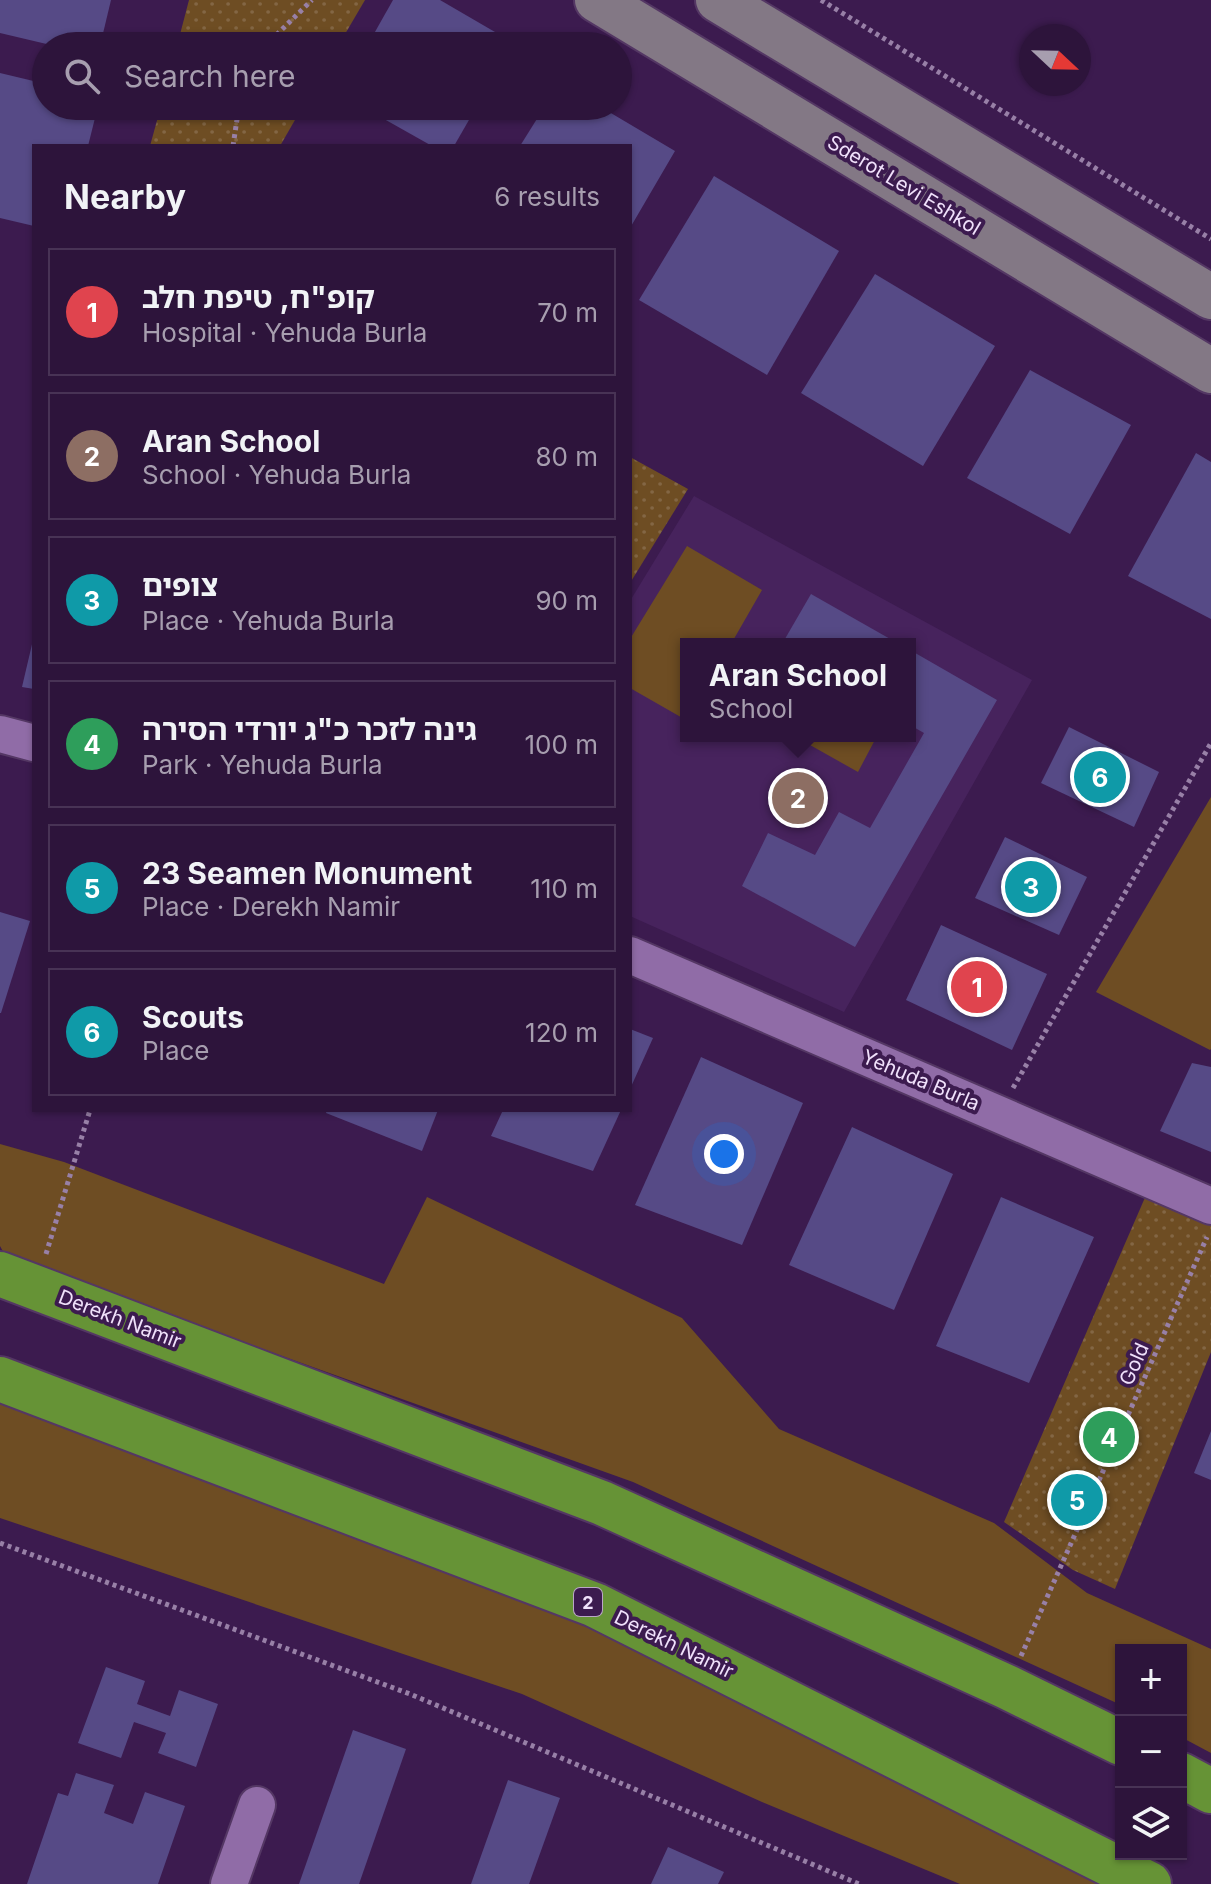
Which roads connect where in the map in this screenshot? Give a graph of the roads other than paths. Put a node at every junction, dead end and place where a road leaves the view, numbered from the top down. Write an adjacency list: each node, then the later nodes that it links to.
1 (597, 0): 4 (street, Sderot Levi Eshkol)
2 (718, 0): 3 (street)
3 (1211, 297)
4 (1211, 371)
5 (0, 734): 6 (street)
6 (32, 742)
7 (632, 956): 8 (street, Yehuda Burla)
8 (1211, 1206)
9 (0, 1274): 11 (highway, Derekh Namir)
10 (0, 1379): 16 (highway, Derekh Namir / 2)
11 (1115, 1740)
12 (1187, 1778): 13 (highway)
13 (1211, 1791)
14 (257, 1805): 15 (street)
15 (229, 1884)
16 (1149, 1884)

